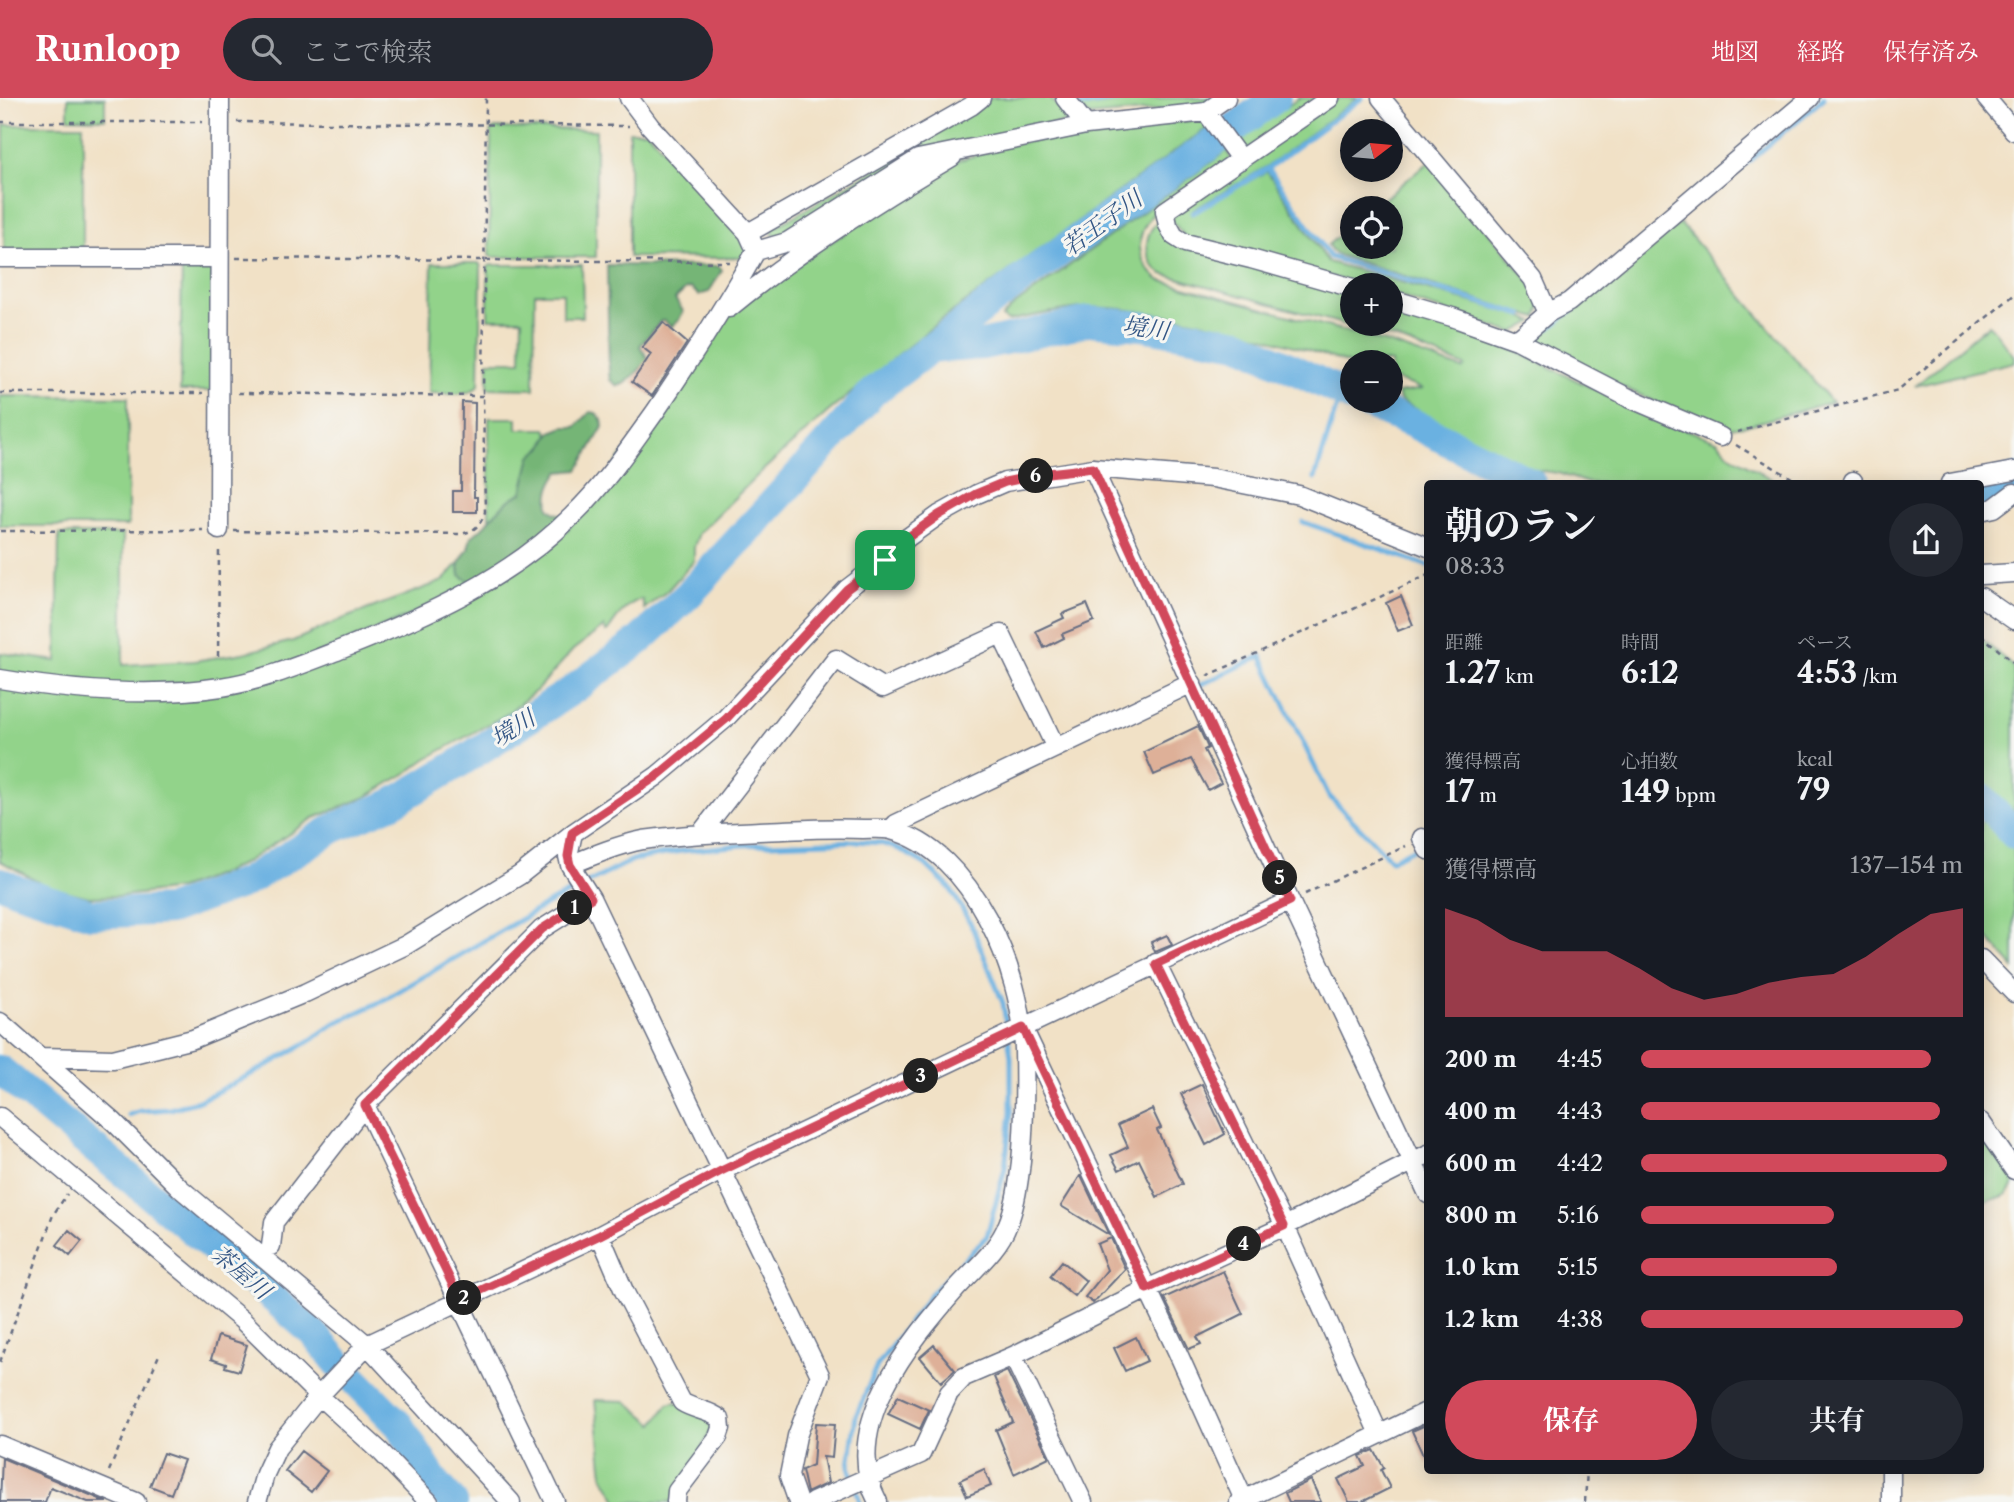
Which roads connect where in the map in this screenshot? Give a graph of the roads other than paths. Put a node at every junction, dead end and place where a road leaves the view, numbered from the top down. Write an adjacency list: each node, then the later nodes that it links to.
1 (220, 98): 17 (street)
2 (629, 98): 15 (street)
3 (981, 98): 15 (street)
4 (1065, 98): 11 (street)
5 (1226, 98): 10 (street)
6 (1330, 98): 14 (street)
7 (1381, 98): 21 (street)
8 (1810, 98): 21 (street)
9 (1986, 98): 12 (street)
10 (1209, 116): 11 (street); 14 (street)
11 (1086, 125): 13 (street)
12 (2014, 131)
13 (964, 149): 18 (street); 22 (street)
14 (1241, 160): 19 (street)
15 (748, 233): 18 (street)
16 (0, 258): 17 (street)
17 (218, 258): 30 (street)
18 (752, 258): 22 (street)
19 (1340, 284)
20 (1403, 303): 23 (street)
21 (1548, 313): 23 (street)
22 (720, 315): 36 (street)
23 (1517, 340): 24 (street)
24 (1721, 436)
25 (1093, 468): 31 (street); 37 (street); 40 (street)
26 (2014, 471): 27 (street)
27 (1966, 480)
28 (2014, 493): 29 (street)
29 (1984, 510)
30 (219, 530)
31 (1424, 545)
32 (2014, 573): 33 (street)
33 (1984, 575)
34 (1984, 599): 35 (street)
35 (2014, 620)
36 (0, 679)
37 (1192, 683): 38 (street); 44 (street)
38 (1056, 748): 39 (street); 41 (street)
39 (890, 830): 41 (street); 49 (street)
40 (572, 833): 42 (street); 50 (street)
41 (701, 833): 42 (street)
42 (570, 865): 43 (street)
43 (591, 898): 51 (street); 56 (street)
44 (1290, 901): 46 (street); 54 (street)
45 (1984, 962): 47 (street)
46 (1156, 964): 49 (street); 58 (street)
47 (2014, 993)
48 (0, 1022): 50 (street)
49 (1023, 1028): 56 (street); 61 (street); 70 (street)
50 (43, 1057): 63 (street)
51 (365, 1105): 60 (street); 62 (street)
52 (0, 1117): 65 (street)
53 (1984, 1126): 55 (street)
54 (1420, 1158): 57 (street); 58 (street)
55 (2014, 1170)
56 (721, 1171): 59 (street); 78 (street)
57 (1424, 1176)
58 (1284, 1226): 61 (street); 67 (street)
59 (600, 1235): 62 (street); 77 (street)
60 (271, 1246)
61 (1147, 1289): 64 (street); 71 (street)
62 (460, 1300): 63 (street); 76 (street)
63 (368, 1345): 65 (street); 75 (street)
64 (1013, 1356): 70 (street); 81 (street)
65 (322, 1393): 73 (street); 74 (street)
66 (1424, 1413): 67 (street)
67 (1379, 1434): 71 (street)
68 (0, 1445): 72 (street)
69 (1891, 1474): 82 (street)
70 (868, 1479): 79 (street); 80 (street)
71 (1243, 1501)
72 (136, 1502)
73 (257, 1502)
74 (429, 1502)
75 (510, 1502)
76 (555, 1502)
77 (676, 1502)
78 (798, 1502)
79 (813, 1502)
80 (878, 1502)
81 (1083, 1502)
82 (1891, 1502)

